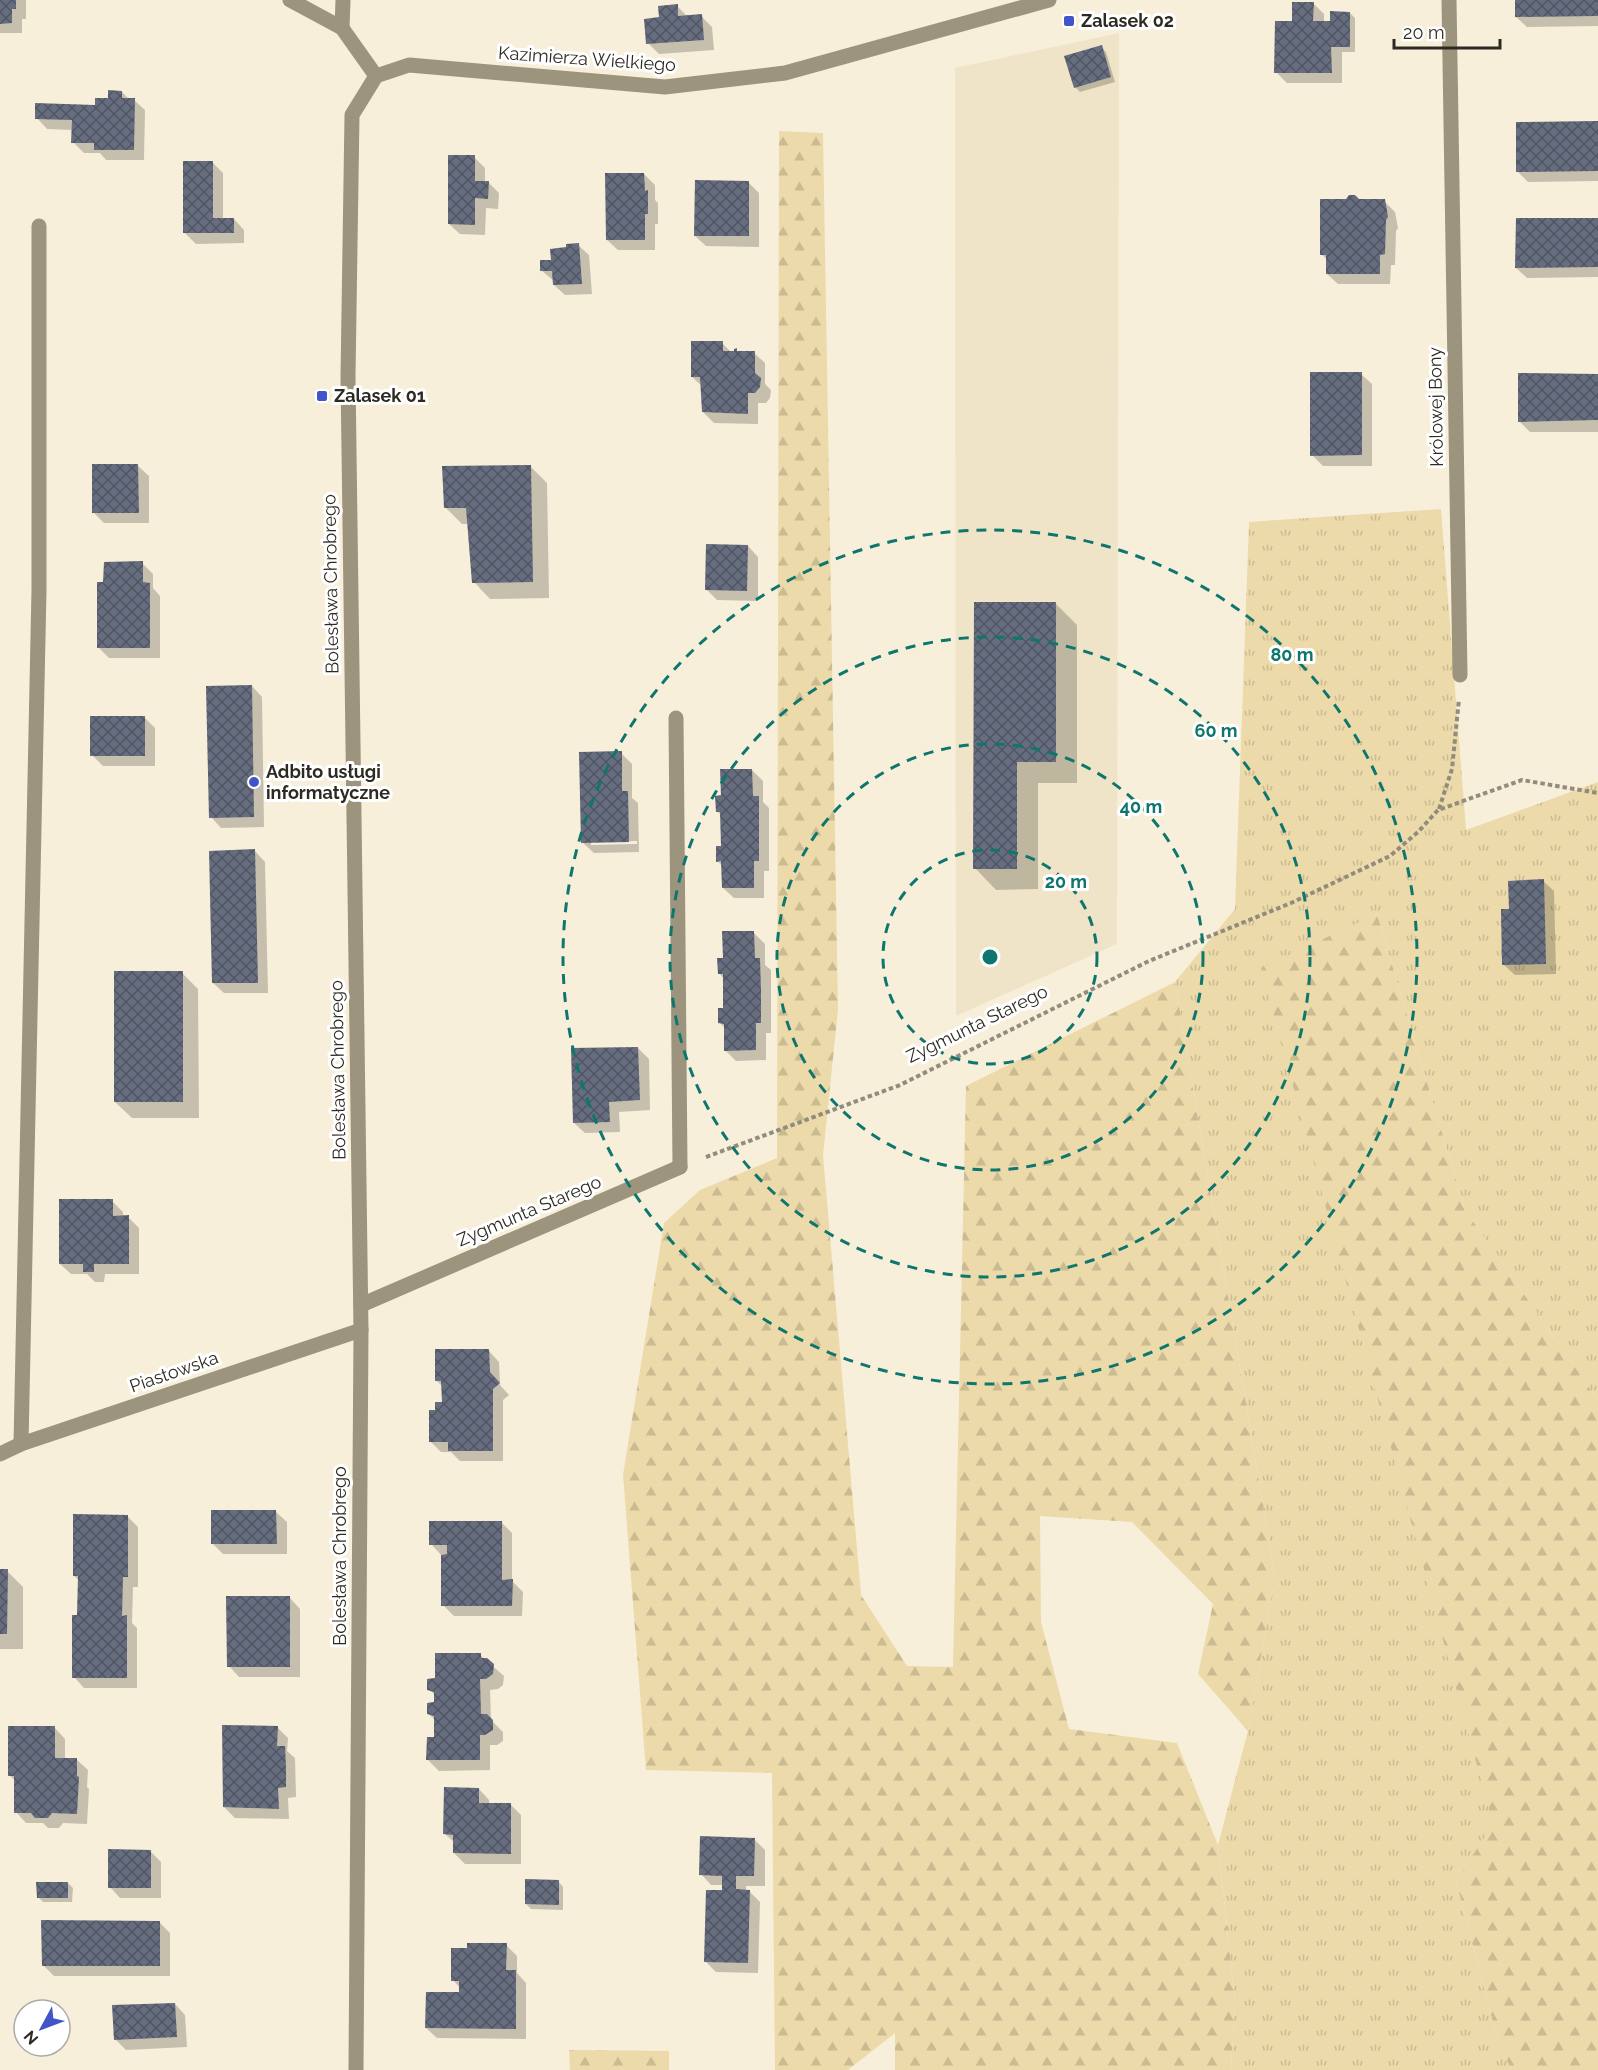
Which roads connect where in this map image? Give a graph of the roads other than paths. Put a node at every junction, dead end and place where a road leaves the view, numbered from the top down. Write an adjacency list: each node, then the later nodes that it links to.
1 (290, 0): 5 (street)
2 (343, 0): 5 (street)
3 (1049, 0): 6 (street, Kazimierza Wielkiego)
4 (1449, 0): 8 (street, Królowej Bony)
5 (342, 28): 6 (street)
6 (376, 76): 10 (street, Bolesława Chrobrego)
7 (39, 226): 12 (street)
8 (1460, 675)
9 (676, 718): 10 (street, Zygmunta Starego)
10 (361, 1305): 11 (street, Bolesława Chrobrego)
11 (361, 1330): 12 (street, Piastowska); 14 (street, Bolesława Chrobrego)
12 (21, 1444): 13 (street, Piastowska)
13 (0, 1454)
14 (356, 2070)

